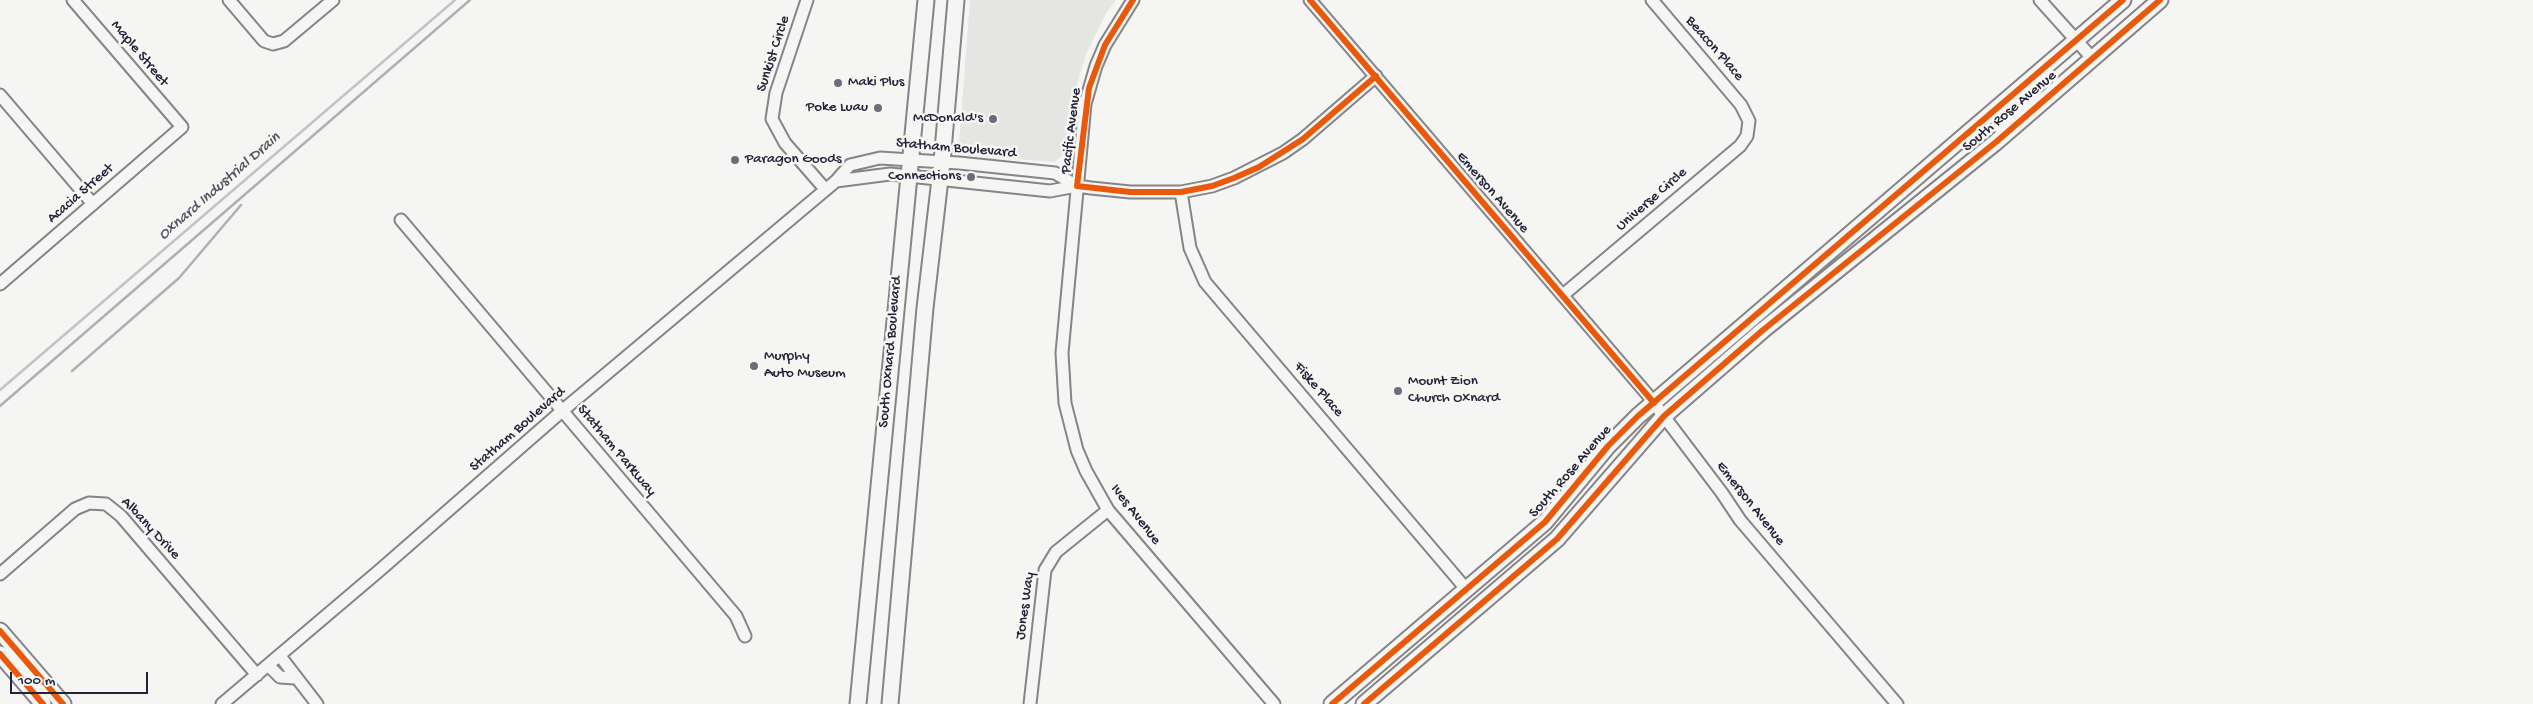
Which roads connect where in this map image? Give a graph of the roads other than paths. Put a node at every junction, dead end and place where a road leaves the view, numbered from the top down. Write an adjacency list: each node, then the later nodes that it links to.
1 (74, 0): 19 (street, Maple Street)
2 (230, 0): 3 (street)
3 (333, 0)
4 (808, 0): 27 (street, Sunkist Circle)
5 (926, 0): 21 (main road, South Oxnard Boulevard)
6 (956, 0): 22 (main road, South Oxnard Boulevard)
7 (1133, 0): 26 (street, Pacific Avenue)
8 (1310, 0): 16 (street, Emerson Avenue)
9 (1652, 0): 18 (street, Beacon Place)
10 (2040, 0): 14 (street)
11 (2125, 0): 13 (main road); 14 (main road, South Rose Avenue)
12 (2160, 0): 13 (main road, South Rose Avenue)
13 (2116, 39): 15 (main road, South Rose Avenue)
14 (2075, 40): 15 (street); 20 (main road); 33 (main road, South Rose Avenue)
15 (2093, 59): 20 (main road, South Rose Avenue)
16 (1376, 76): 28 (street, Statham Boulevard); 32 (street, Emerson Avenue)
17 (0, 95): 29 (street)
18 (1749, 121): 32 (street, Universe Circle)
19 (182, 127): 29 (street, Acacia Street)
20 (1996, 142): 35 (main road, South Rose Avenue)
21 (910, 160): 22 (street, Statham Boulevard); 23 (main road, South Oxnard Boulevard); 25 (street, Statham Boulevard)
22 (942, 162): 24 (main road, South Oxnard Boulevard); 26 (street, Statham Boulevard)
23 (909, 176): 24 (street, Statham Boulevard); 25 (street, Statham Boulevard); 51 (main road, South Oxnard Boulevard)
24 (940, 180): 26 (street, Statham Boulevard); 52 (main road, South Oxnard Boulevard)
25 (836, 181): 27 (street, Statham Boulevard)
26 (1077, 186): 28 (street, Statham Boulevard); 36 (street, Ives Avenue)
27 (825, 189): 34 (street, Statham Boulevard)
28 (1181, 192): 38 (street, Fiske Place)
29 (93, 204): 31 (street, Acacia Street)
30 (401, 220): 34 (street, Statham Parkway)
31 (1, 280)
32 (1563, 295): 33 (street, Emerson Avenue)
33 (1654, 403): 35 (street, Emerson Avenue); 38 (main road, South Rose Avenue)
34 (562, 411): 40 (street, Statham Parkway); 42 (street, Statham Boulevard)
35 (1664, 416): 57 (main road, South Rose Avenue); 58 (street, Emerson Avenue)
36 (1108, 510): 53 (street, Jones Way); 54 (street, Ives Avenue)
37 (0, 574): 45 (street, Albany Drive)
38 (1467, 590): 43 (main road, South Rose Avenue)
39 (0, 631): 48 (main road)
40 (745, 636)
41 (0, 654): 47 (main road)
42 (280, 656): 44 (street, Statham Boulevard); 46 (street)
43 (1383, 660): 55 (main road, South Rose Avenue); 56 (main road)
44 (268, 665): 45 (street, Statham Boulevard); 46 (street)
45 (257, 675): 49 (street, Statham Boulevard)
46 (295, 678): 50 (street)
47 (42, 704)
48 (63, 704)
49 (222, 704)
50 (317, 704)
51 (858, 704)
52 (890, 704)
53 (1030, 704)
54 (1274, 704)
55 (1332, 704)
56 (1347, 704)
57 (1364, 704)
58 (1898, 704)

